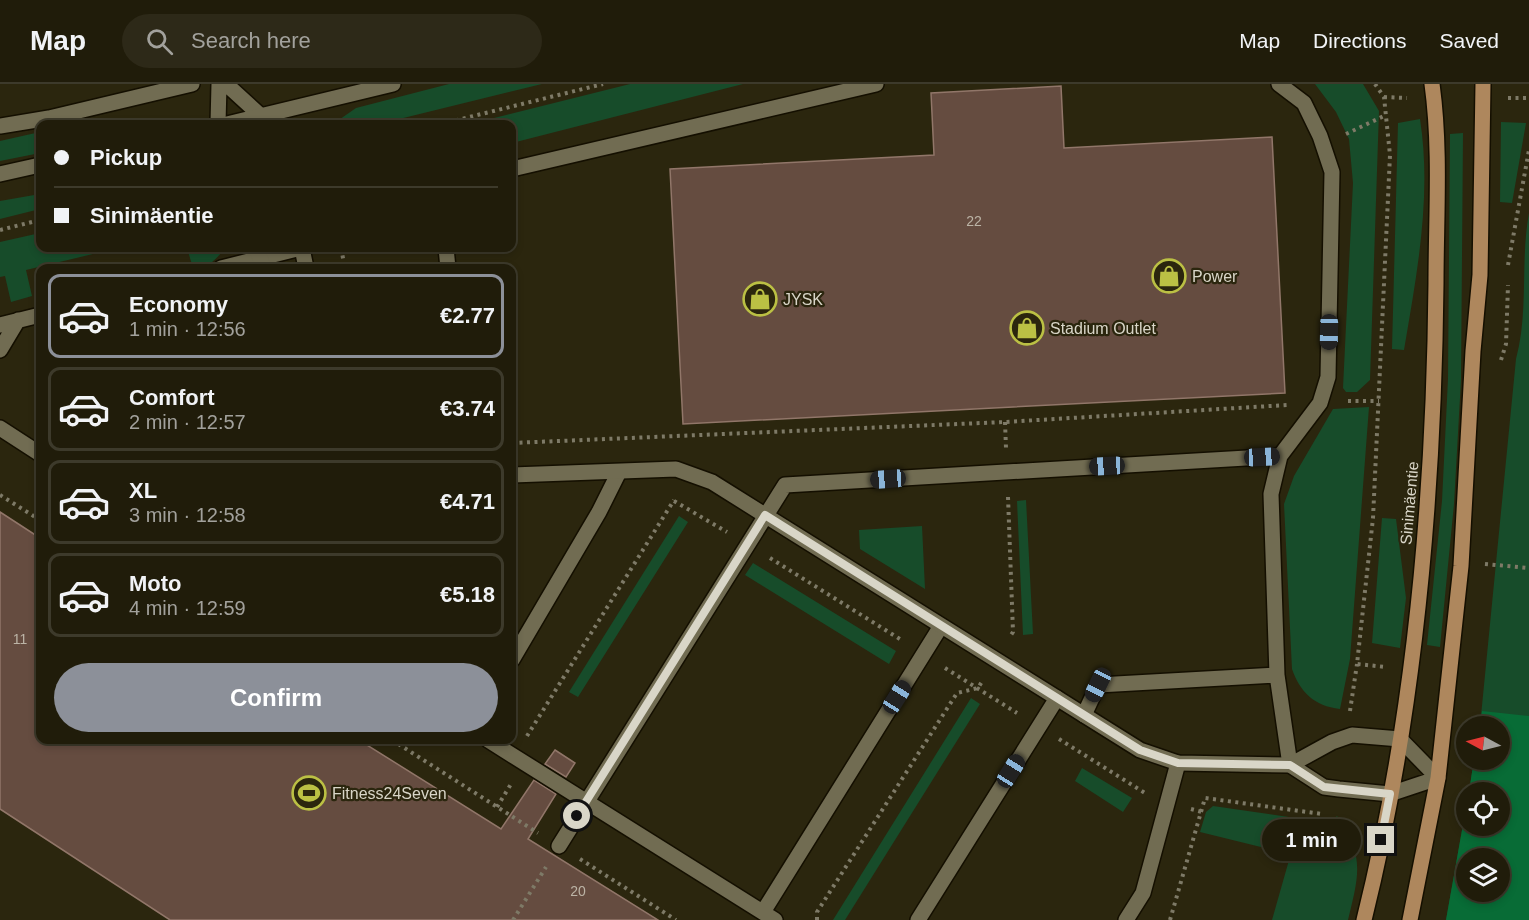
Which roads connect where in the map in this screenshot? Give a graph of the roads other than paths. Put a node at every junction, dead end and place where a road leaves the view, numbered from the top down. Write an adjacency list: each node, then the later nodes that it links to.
1 (192, 84): 10 (street)
2 (219, 84): 11 (street)
3 (226, 84): 12 (street)
4 (393, 84): 12 (street)
5 (876, 84): 15 (street)
6 (1280, 84): 26 (street)
7 (1432, 84): 35 (main road, Sinimäentie)
8 (1483, 84): 39 (main road)
9 (36, 120): 13 (street)
10 (37, 120)
11 (218, 120)
12 (263, 120)
13 (0, 126)
14 (36, 166): 16 (street)
15 (516, 168)
16 (0, 174)
17 (285, 252): 18 (street)
18 (260, 258): 19 (street)
19 (237, 264)
20 (36, 316): 21 (street)
21 (18, 320): 22 (street); 23 (street)
22 (0, 325)
23 (0, 350)
24 (0, 428): 25 (street)
25 (36, 451)
26 (1280, 456): 29 (street); 32 (street)
27 (619, 472): 28 (street); 29 (street); 31 (street)
28 (516, 475)
29 (765, 515): 30 (street); 41 (street)
30 (941, 626): 33 (street); 43 (street)
31 (516, 653)
32 (1277, 675): 34 (street); 38 (street)
33 (1057, 698): 34 (street); 44 (street)
34 (1084, 715): 37 (street)
35 (1400, 739): 38 (street); 39 (street); 40 (main road, Sinimäentie)
36 (495, 744): 41 (street)
37 (1178, 763): 38 (street); 45 (street)
38 (1290, 765): 40 (street)
39 (1438, 778): 40 (street); 47 (main road)
40 (1390, 794): 46 (main road, Sinimäentie)
41 (587, 802): 42 (street); 43 (street)
42 (559, 846)
43 (769, 916)
44 (918, 920)
45 (1126, 920)
46 (1365, 920)
47 (1410, 920)

